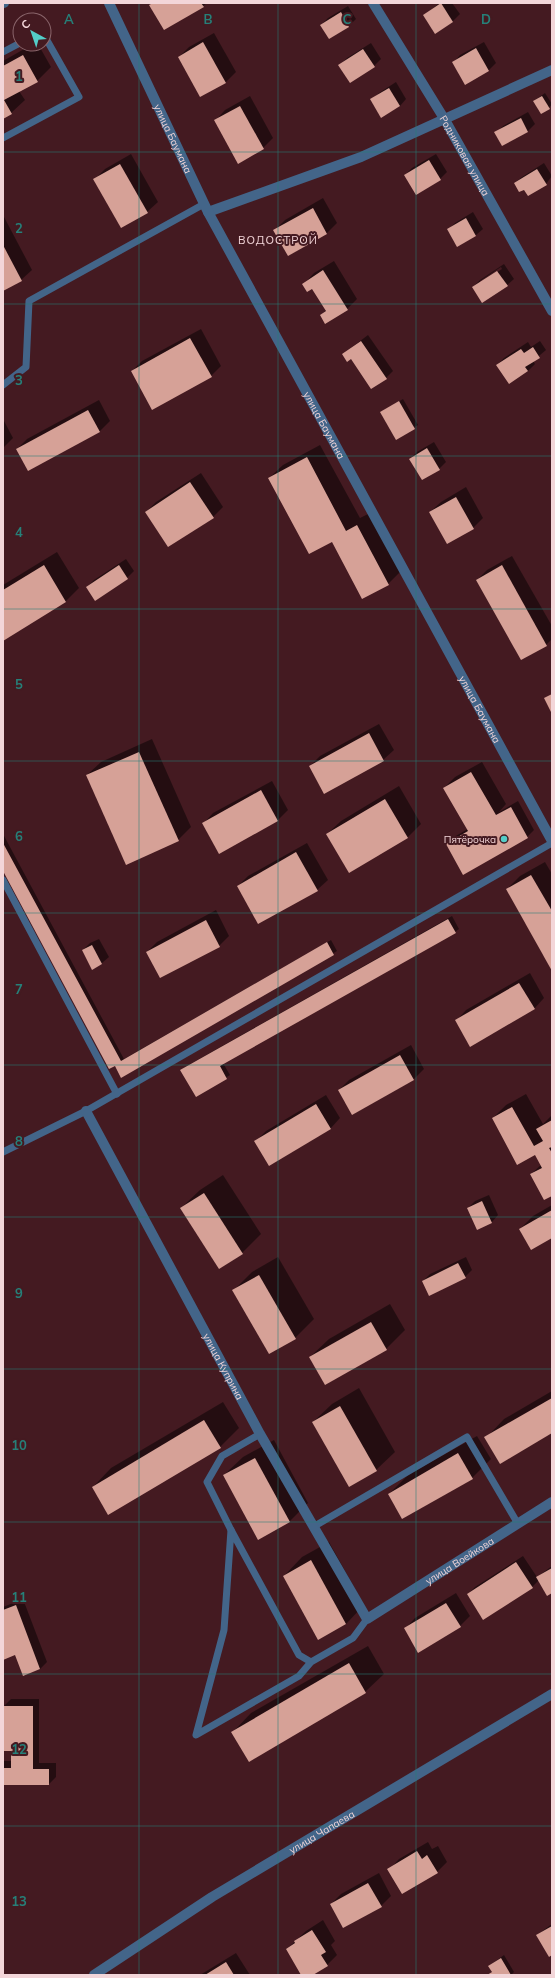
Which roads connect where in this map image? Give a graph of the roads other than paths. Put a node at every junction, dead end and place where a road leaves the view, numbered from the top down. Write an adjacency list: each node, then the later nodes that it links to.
1 (109, 3): 9 (street, улица Баумана)
2 (373, 3): 7 (street, Родниковая улица)
3 (12, 47): 5 (lane)
4 (52, 49): 8 (lane)
5 (3, 52)
6 (552, 70): 7 (street)
7 (445, 120): 9 (street); 10 (street, Родниковая улица)
8 (3, 138)
9 (206, 208): 11 (lane); 12 (street, улица Баумана)
10 (552, 311)
11 (3, 385)
12 (552, 842): 14 (lane)
13 (3, 880): 14 (lane)
14 (117, 1094): 15 (lane)
15 (86, 1112): 16 (lane); 17 (street, улица Куприна)
16 (3, 1152)
17 (260, 1434): 20 (street, улица Куприна); 21 (lane)
18 (552, 1502): 19 (street, улица Воейкова)
19 (518, 1524): 20 (lane); 22 (street, улица Воейкова)
20 (313, 1527): 22 (street, улица Куприна)
21 (231, 1530): 23 (lane); 23 (lane)
22 (367, 1619): 23 (lane)
23 (310, 1662)
24 (552, 1694): 25 (street, улица Чапаева)
25 (94, 1975)

